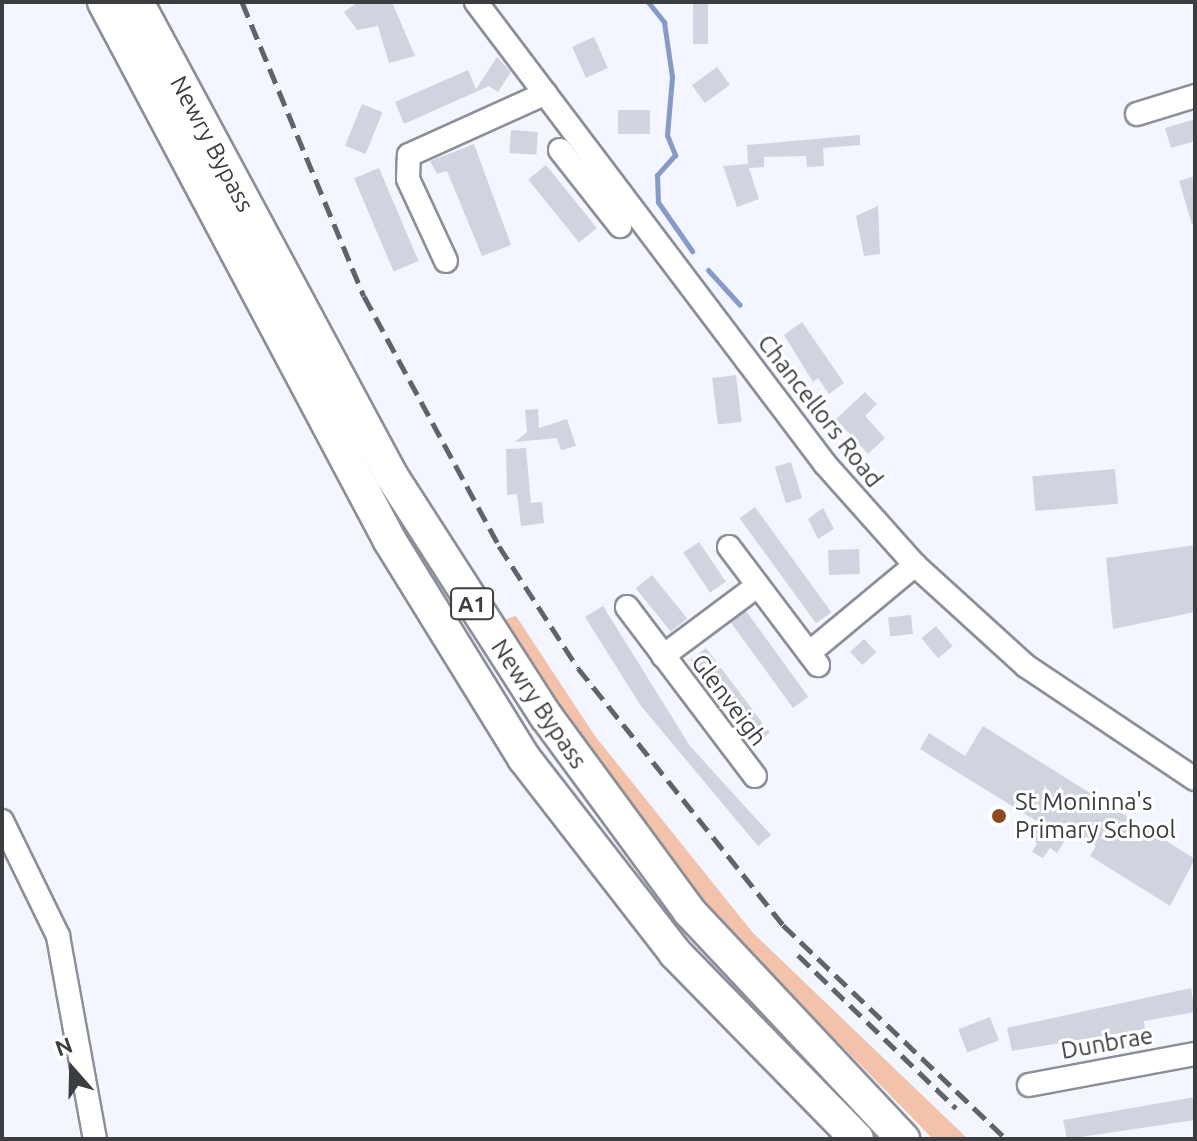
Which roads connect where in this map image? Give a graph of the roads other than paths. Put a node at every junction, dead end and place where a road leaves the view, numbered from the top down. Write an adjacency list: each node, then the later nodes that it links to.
1 (104, 2): 23 (highway, Newry Bypass / A1)
2 (137, 2): 24 (highway, Newry Bypass / A1)
3 (476, 2): 4 (street, Chancellors Road)
4 (546, 93): 8 (street, Chancellors Road); 11 (street)
5 (1195, 96): 6 (street)
6 (1137, 114)
7 (560, 150): 9 (street)
8 (606, 170): 9 (street); 13 (street, Chancellors Road)
9 (587, 184): 10 (street)
10 (620, 226)
11 (446, 261)
12 (729, 547): 14 (street)
13 (915, 565): 14 (street); 18 (street, Chancellors Road)
14 (757, 586): 16 (street, Glenveigh)
15 (627, 607): 16 (street, Glenveigh)
16 (663, 656): 17 (street, Glenveigh)
17 (755, 776)
18 (1195, 779)
19 (2, 821): 22 (street)
20 (1195, 1054): 21 (street, Dunbrae)
21 (1029, 1085)
22 (95, 1139)
23 (857, 1139)
24 (903, 1139)

